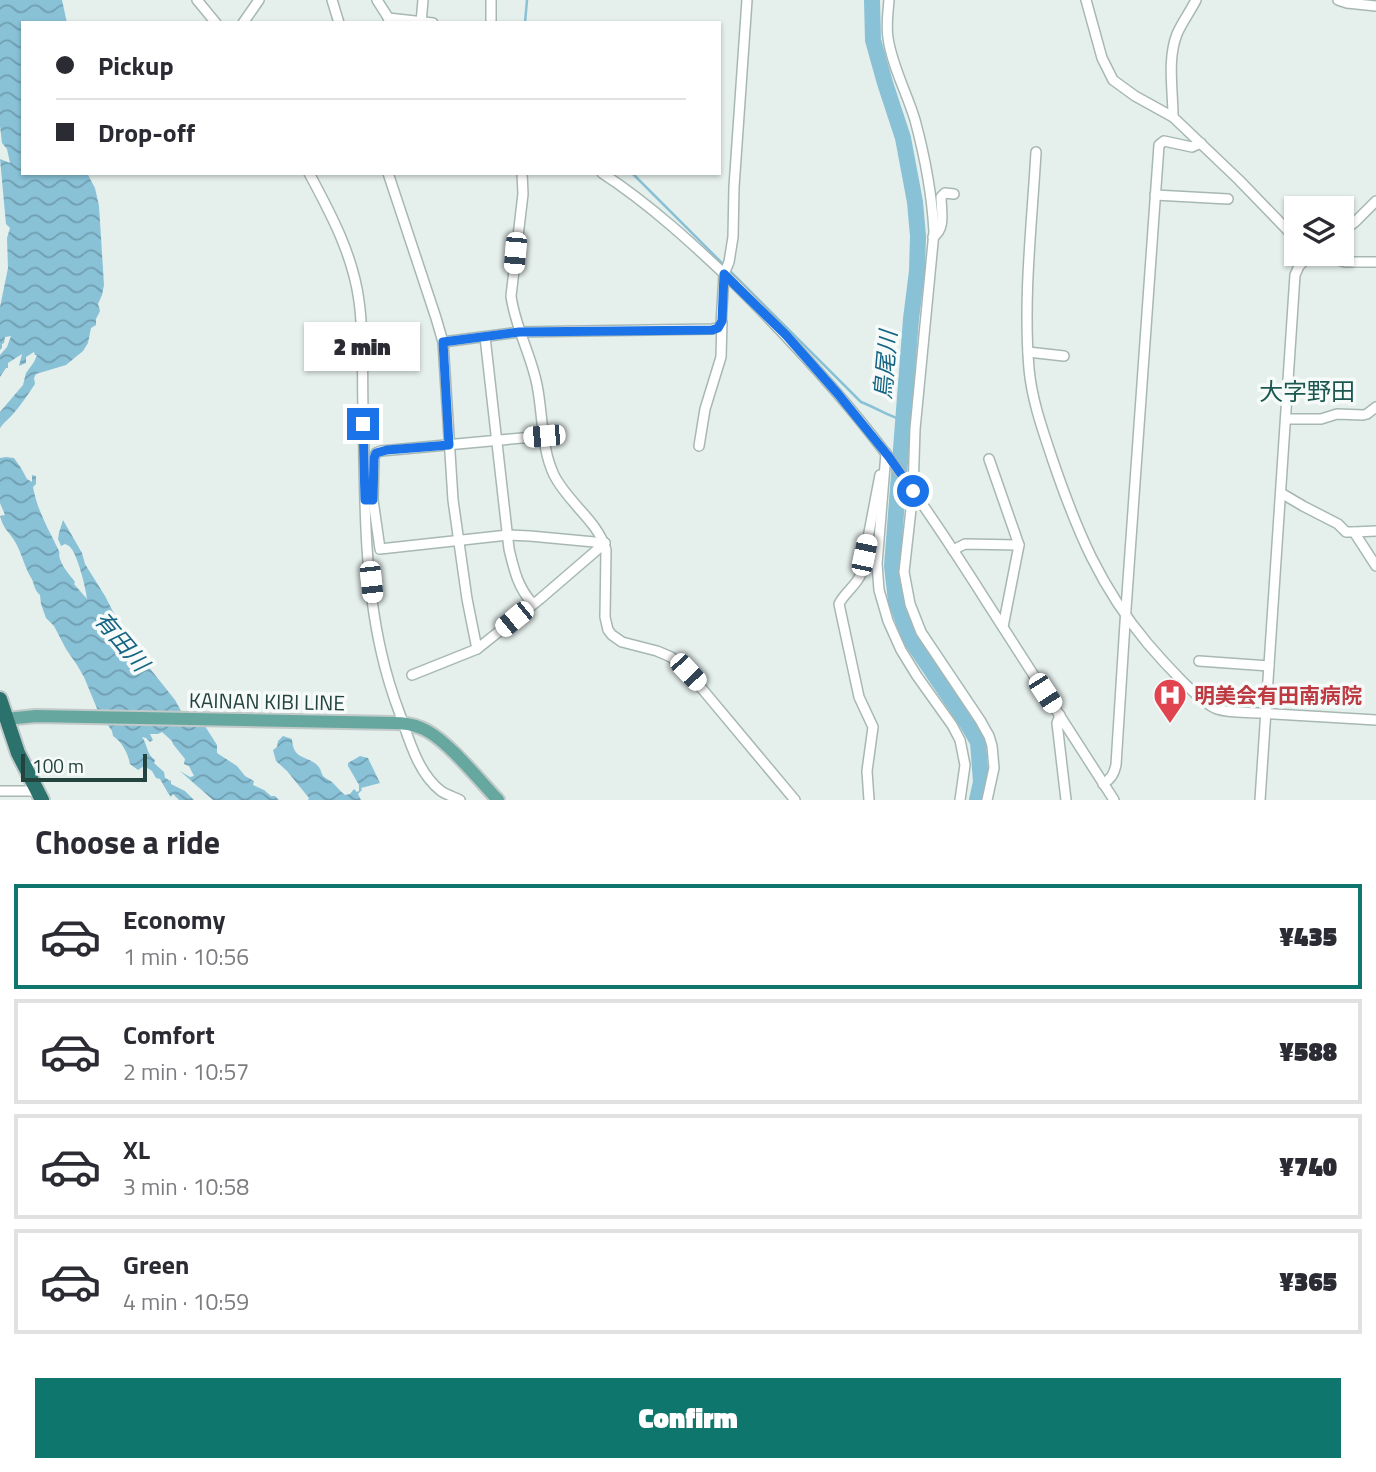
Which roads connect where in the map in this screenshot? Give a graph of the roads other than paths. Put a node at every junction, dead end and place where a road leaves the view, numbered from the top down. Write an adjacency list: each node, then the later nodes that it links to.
1 (197, 0): 14 (street)
2 (259, 0): 15 (street)
3 (332, 0): 16 (street)
4 (377, 0): 13 (street)
5 (423, 0): 17 (street)
6 (491, 0): 18 (street)
7 (747, 0): 36 (street)
8 (889, 0): 32 (street)
9 (1086, 0): 19 (street)
10 (1196, 0): 19 (street)
11 (1338, 0): 12 (street)
12 (1376, 6)
13 (389, 20)
14 (213, 21)
15 (244, 21)
16 (338, 21)
17 (421, 21)
18 (491, 21)
19 (1173, 117): 20 (street)
20 (1201, 143): 27 (street); 31 (street)
21 (1036, 152): 41 (street)
22 (310, 175): 53 (street)
23 (389, 175): 40 (street)
24 (523, 175): 38 (street)
25 (606, 175): 36 (street)
26 (954, 194): 32 (street)
27 (1155, 195): 28 (street); 63 (street)
28 (1228, 199)
29 (1376, 201): 30 (street)
30 (1354, 223)
31 (1284, 227)
32 (933, 237): 51 (street)
33 (1354, 262): 34 (street)
34 (1376, 262)
35 (1300, 266): 44 (street)
36 (724, 274): 37 (street); 49 (street)
37 (722, 321): 38 (street); 48 (street)
38 (519, 332): 39 (street); 45 (street)
39 (485, 337): 40 (street); 46 (street)
40 (443, 342): 47 (street)
41 (1028, 352): 42 (street); 63 (street)
42 (1064, 356)
43 (1376, 407): 44 (street)
44 (1286, 419): 52 (street)
45 (544, 436): 46 (street); 58 (street)
46 (497, 441): 47 (street); 56 (street)
47 (449, 445): 53 (street); 57 (street)
48 (699, 446)
49 (886, 454): 51 (street); 81 (street); 82 (street)
50 (989, 459): 59 (street)
51 (911, 488): 60 (street); 83 (street)
52 (1281, 493): 55 (street); 67 (street)
53 (369, 500): 57 (street); 74 (street)
54 (1376, 531): 55 (street)
55 (1354, 532): 61 (street)
56 (508, 535): 57 (street); 58 (street); 62 (street)
57 (458, 541): 65 (street)
58 (605, 544): 62 (street); 80 (street)
59 (1019, 545): 60 (street); 64 (street)
60 (953, 550): 64 (street)
61 (1376, 566)
62 (533, 604): 65 (street)
63 (1125, 615): 70 (street); 75 (street)
64 (1003, 626): 71 (street)
65 (477, 649): 68 (street)
66 (1199, 661): 67 (street)
67 (1269, 666): 70 (street)
68 (412, 675)
69 (0, 699): 72 (highway)
70 (1266, 713): 73 (street); 86 (street)
71 (1060, 715): 75 (street); 84 (street)
72 (6, 719): 74 (main road, KAINAN KIBI LINE); 77 (highway)
73 (1376, 720)
74 (398, 723): 78 (street); 79 (main road, KAINAN KIBI LINE)
75 (1103, 783): 85 (street)
76 (0, 791): 77 (street)
77 (40, 796)
78 (460, 800)
79 (498, 800)
80 (795, 800)
81 (869, 800)
82 (960, 800)
83 (987, 800)
84 (1066, 800)
85 (1114, 800)
86 (1260, 800)

